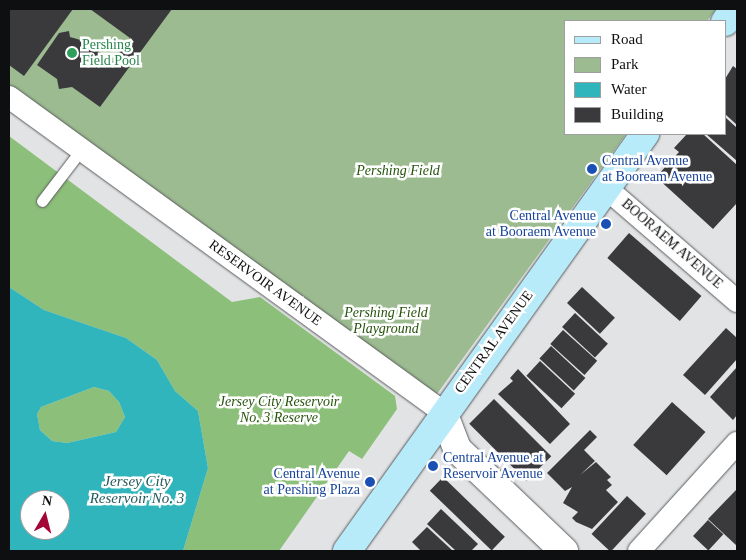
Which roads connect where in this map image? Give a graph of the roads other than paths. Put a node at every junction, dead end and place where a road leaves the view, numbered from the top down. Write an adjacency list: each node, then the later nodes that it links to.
1 (734, 9): 2 (main road)
2 (726, 21)
3 (9, 98): 5 (street, RESERVOIR AVENUE)
4 (644, 135): 6 (main road, CENTRAL AVENUE)
5 (81, 150): 7 (lane); 9 (street, RESERVOIR AVENUE)
6 (606, 188): 8 (street, BOORAEM AVENUE); 9 (main road, CENTRAL AVENUE)
7 (42, 201)
8 (737, 301)
9 (443, 412): 11 (main road, CENTRAL AVENUE); 12 (street)
10 (737, 443): 13 (street)
11 (347, 551)
12 (564, 551)
13 (639, 551)

